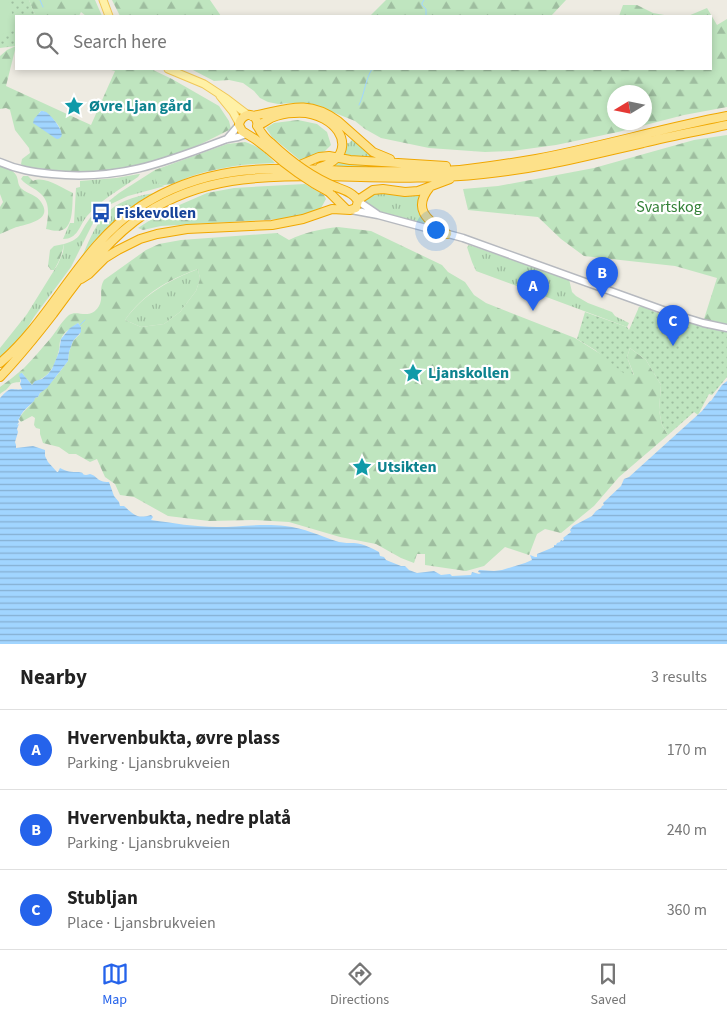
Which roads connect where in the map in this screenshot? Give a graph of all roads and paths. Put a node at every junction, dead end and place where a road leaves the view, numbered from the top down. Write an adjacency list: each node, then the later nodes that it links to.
1 (103, 0): 2 (main road)
2 (109, 15)
3 (170, 70): 4 (main road)
4 (218, 93): 5 (main road); 7 (main road)
5 (250, 116): 7 (highway); 9 (highway); 15 (highway)
6 (727, 116): 16 (highway)
7 (239, 124): 10 (highway); 11 (main road)
8 (727, 125): 19 (highway)
9 (257, 126): 10 (highway); 12 (highway); 13 (highway)
10 (247, 134): 11 (main road); 12 (highway)
11 (227, 139): 14 (main road)
12 (269, 146): 21 (highway, bridge)
13 (338, 158): 15 (highway); 17 (highway); 18 (highway)
14 (0, 162)
15 (399, 162): 16 (highway)
16 (483, 166): 18 (highway)
17 (292, 168): 18 (highway); 28 (highway)
18 (315, 169)
19 (454, 176): 20 (highway); 26 (highway)
20 (430, 187): 22 (highway); 25 (highway)
21 (332, 189): 22 (highway); 23 (highway)
22 (356, 199): 23 (highway); 23 (highway); 24 (main road)
23 (347, 208): 24 (main road); 26 (highway)
24 (378, 215): 25 (main road)
25 (447, 234): 27 (main road)
26 (77, 281): 29 (highway)
27 (727, 328)
28 (0, 363)
29 (0, 377)

